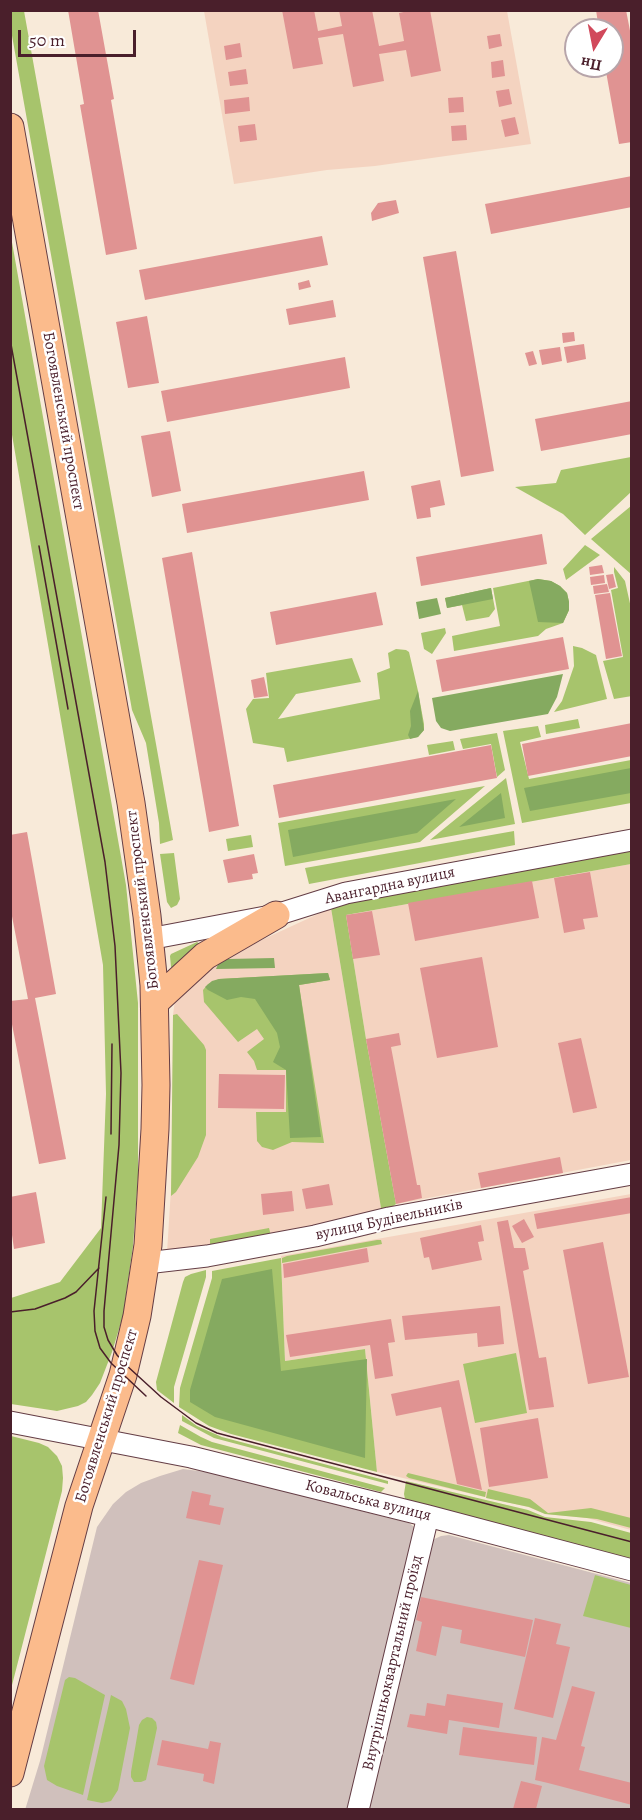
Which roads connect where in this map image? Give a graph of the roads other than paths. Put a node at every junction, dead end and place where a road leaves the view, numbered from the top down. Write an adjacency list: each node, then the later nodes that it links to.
1 (10, 127): 4 (main road, Богоявленський проспект)
2 (632, 840): 3 (street, Авангардна вулиця)
3 (276, 915): 4 (street, Авангардна вулиця); 5 (main road)
4 (149, 939): 5 (main road, Богоявленський проспект)
5 (155, 1002): 7 (main road, Богоявленський проспект)
6 (632, 1174): 7 (street, вулиця Будівельників)
7 (146, 1263): 9 (main road, Богоявленський проспект)
8 (10, 1422): 9 (street)
9 (102, 1440): 10 (street, Ковальська вулиця); 12 (main road, Богоявленський проспект)
10 (428, 1516): 11 (street, Ковальська вулиця); 13 (street, Внутрішньоквартальний проїзд)
11 (632, 1570)
12 (10, 1773)
13 (358, 1809)

